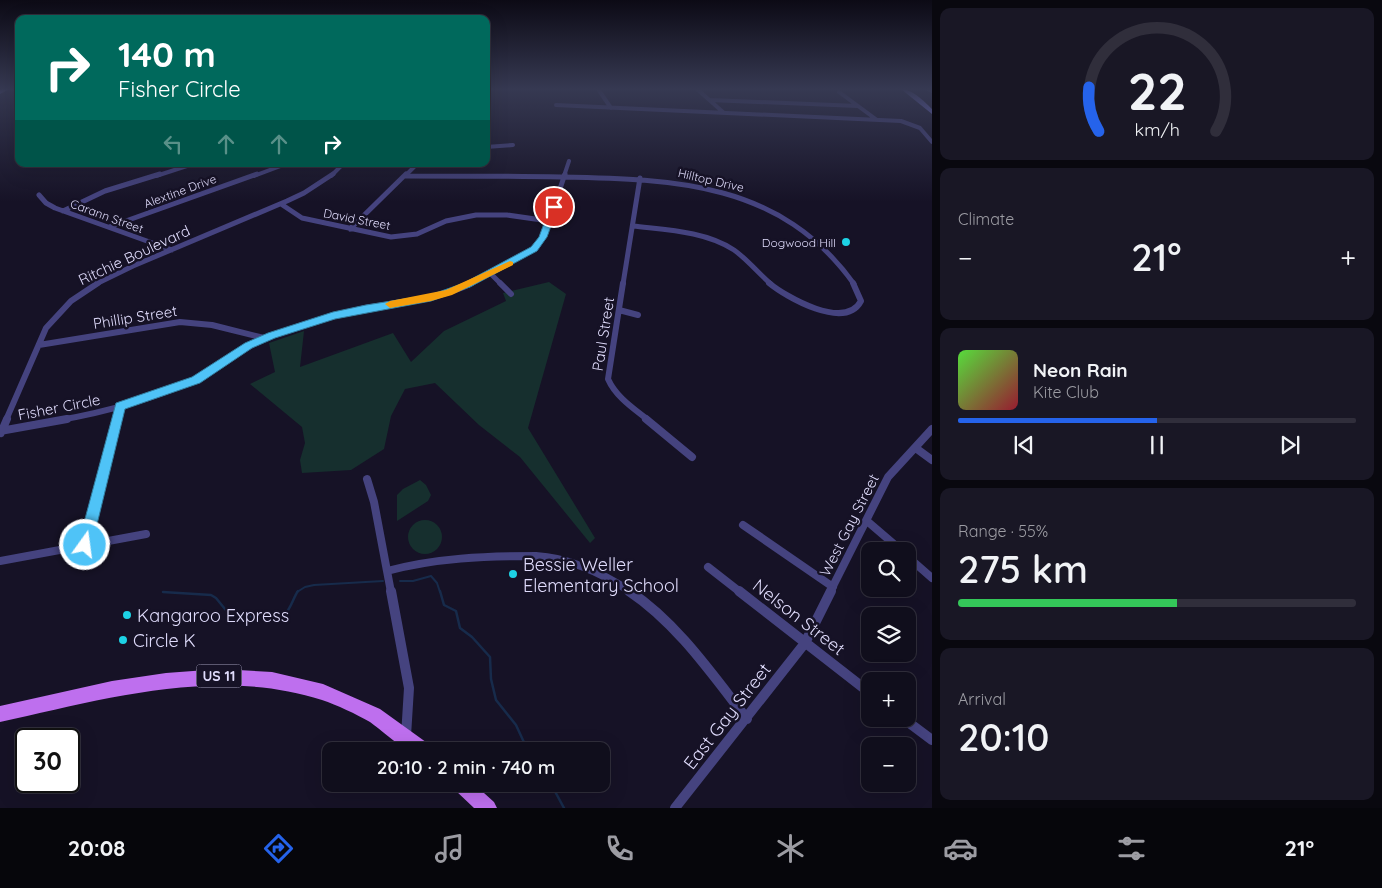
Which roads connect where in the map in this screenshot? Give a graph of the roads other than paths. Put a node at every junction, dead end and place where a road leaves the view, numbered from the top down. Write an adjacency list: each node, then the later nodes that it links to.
1 (919, 127): 2 (street)
2 (932, 142)
3 (513, 145): 4 (street)
4 (490, 147)
5 (569, 161): 11 (street, Fisher Circle)
6 (183, 167): 15 (street)
7 (278, 167): 18 (street, Alextine Drive)
8 (339, 167): 14 (street, Ritchie Boulevard)
9 (414, 167): 10 (street)
10 (406, 176): 11 (street, Hilltop Drive); 19 (street)
11 (564, 177): 12 (street, Hilltop Drive); 16 (street, Fisher Circle)
12 (640, 178): 17 (street, Paul Street); 17 (street, Hilltop Drive)
13 (39, 195): 15 (street, Carann Street)
14 (281, 204): 19 (street, David Street); 20 (street, Ritchie Boulevard)
15 (63, 211): 18 (street, Carann Street)
16 (549, 221): 19 (street, David Street); 21 (street, Fisher Circle)
17 (633, 226): 23 (street, Paul Street)
18 (109, 228): 20 (street, Carann Street)
19 (350, 229)
20 (172, 250): 26 (street, Ritchie Boulevard)
21 (490, 273): 22 (street); 25 (street, Fisher Circle)
22 (511, 294)
23 (619, 310): 24 (street); 31 (street, Paul Street)
24 (638, 315)
25 (264, 338): 26 (street, Phillip Street); 27 (street, Fisher Circle)
26 (38, 345): 29 (street, Ritchie Boulevard)
27 (120, 407): 29 (street, Fisher Circle); 38 (street)
28 (932, 429): 30 (street, West Gay Street)
29 (1, 432)
30 (917, 449): 32 (street); 34 (street, West Gay Street)
31 (692, 457)
32 (932, 460)
33 (367, 479): 42 (street)
34 (867, 521): 37 (street); 44 (street, West Gay Street)
35 (743, 525): 44 (street)
36 (146, 534): 38 (street)
37 (892, 542)
38 (85, 545): 39 (street)
39 (0, 561)
40 (916, 563): 43 (street)
41 (708, 567): 45 (street, Nelson Street)
42 (387, 571): 48 (street); 50 (street)
43 (932, 578)
44 (833, 588): 45 (street, West Gay Street)
45 (805, 643): 46 (street, Nelson Street); 48 (street, East Gay Street)
46 (861, 686)
47 (0, 714): 50 (main road, US 11)
48 (747, 718): 55 (street, East Gay Street)
49 (915, 727): 51 (street)
50 (406, 736): 52 (main road, US 11)
51 (932, 740)
52 (413, 742)
53 (470, 792): 54 (main road)
54 (488, 808)
55 (675, 808)

